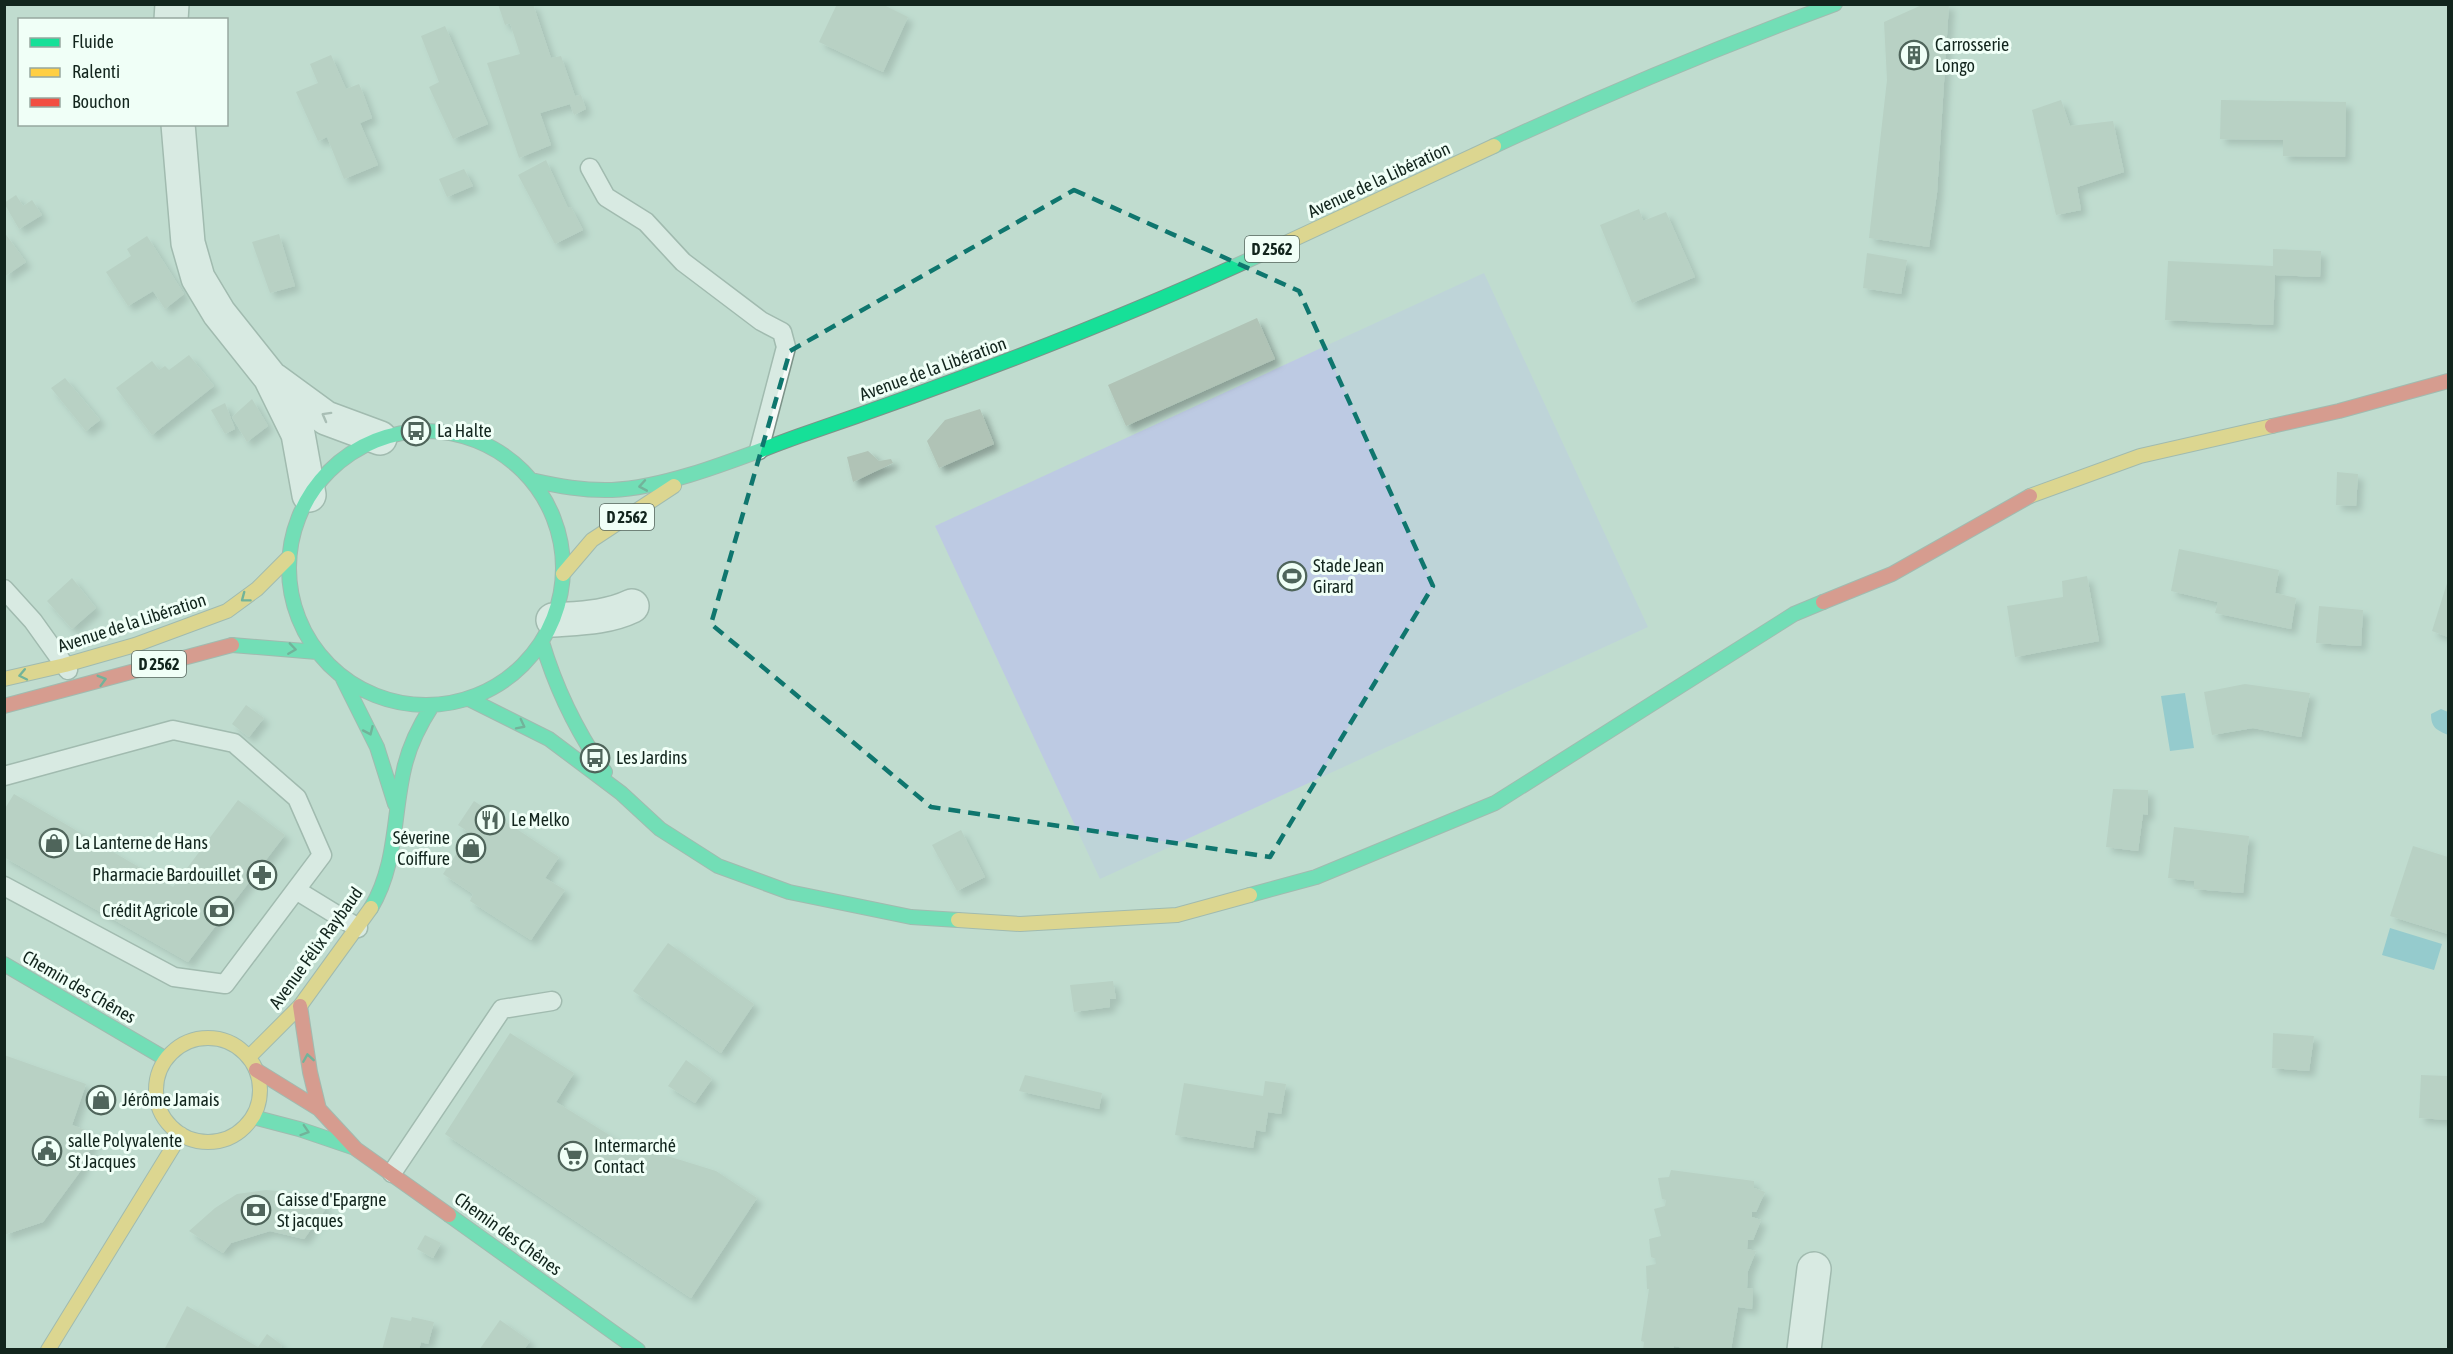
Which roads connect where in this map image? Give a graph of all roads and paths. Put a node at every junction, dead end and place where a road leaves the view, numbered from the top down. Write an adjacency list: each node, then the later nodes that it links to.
1 (1836, 4): 7 (main road, Avenue de la Libération / D 2562)
2 (178, 126): 4 (street)
3 (590, 168): 7 (lane)
4 (270, 377): 6 (street, one-way to 4); 10 (street)
5 (2448, 381): 25 (main road)
6 (380, 438): 9 (main road); 10 (main road)
7 (759, 450): 8 (main road, Avenue de la Libération / D 2562)
8 (699, 471): 9 (main road, Avenue de la Libération / D 2562, one-way to 9); 12 (main road, Avenue de la Libération / D 2562)
9 (531, 480): 12 (main road)
10 (309, 495): 11 (main road)
11 (288, 558): 16 (main road); 17 (main road, Avenue de la Libération / D 2562, one-way to 17)
12 (563, 574): 15 (main road)
13 (4, 589): 17 (lane)
14 (632, 606): 15 (street)
15 (548, 631): 21 (main road); 25 (main road)
16 (317, 652): 19 (main road); 20 (main road, D 2562, one-way to 16)
17 (65, 665): 18 (main road, Avenue de la Libération / D 2562, one-way to 18); 20 (lane)
18 (4, 679)
19 (343, 679): 23 (main road); 26 (main road, Avenue Félix Raybaud, one-way to 26)
20 (75, 688): 22 (main road, D 2562)
21 (469, 699): 23 (main road); 25 (main road, one-way to 25)
22 (4, 706)
23 (432, 706): 26 (main road, Avenue Félix Raybaud)
24 (4, 776): 28 (lane)
25 (621, 793)
26 (398, 814): 29 (main road, Avenue Félix Raybaud)
27 (4, 886): 28 (lane)
28 (296, 890): 29 (lane)
29 (358, 928): 32 (main road, Avenue Félix Raybaud)
30 (4, 964): 34 (main road, Chemin des Chênes)
31 (552, 1001): 40 (lane)
32 (300, 1006): 33 (main road, Avenue Félix Raybaud); 36 (main road, one-way to 32)
33 (249, 1057): 34 (main road); 35 (main road)
34 (166, 1059): 38 (main road)
35 (256, 1070): 36 (main road, Chemin des Chênes); 37 (main road)
36 (319, 1109): 39 (main road, Chemin des Chênes)
37 (253, 1117): 38 (main road); 39 (main road, Chemin des Chênes, one-way to 39)
38 (181, 1134): 42 (main road)
39 (356, 1149): 40 (main road, Chemin des Chênes)
40 (392, 1173): 43 (main road, Chemin des Chênes)
41 (1814, 1269): 44 (street)
42 (48, 1350)
43 (638, 1350)
44 (1804, 1350)

